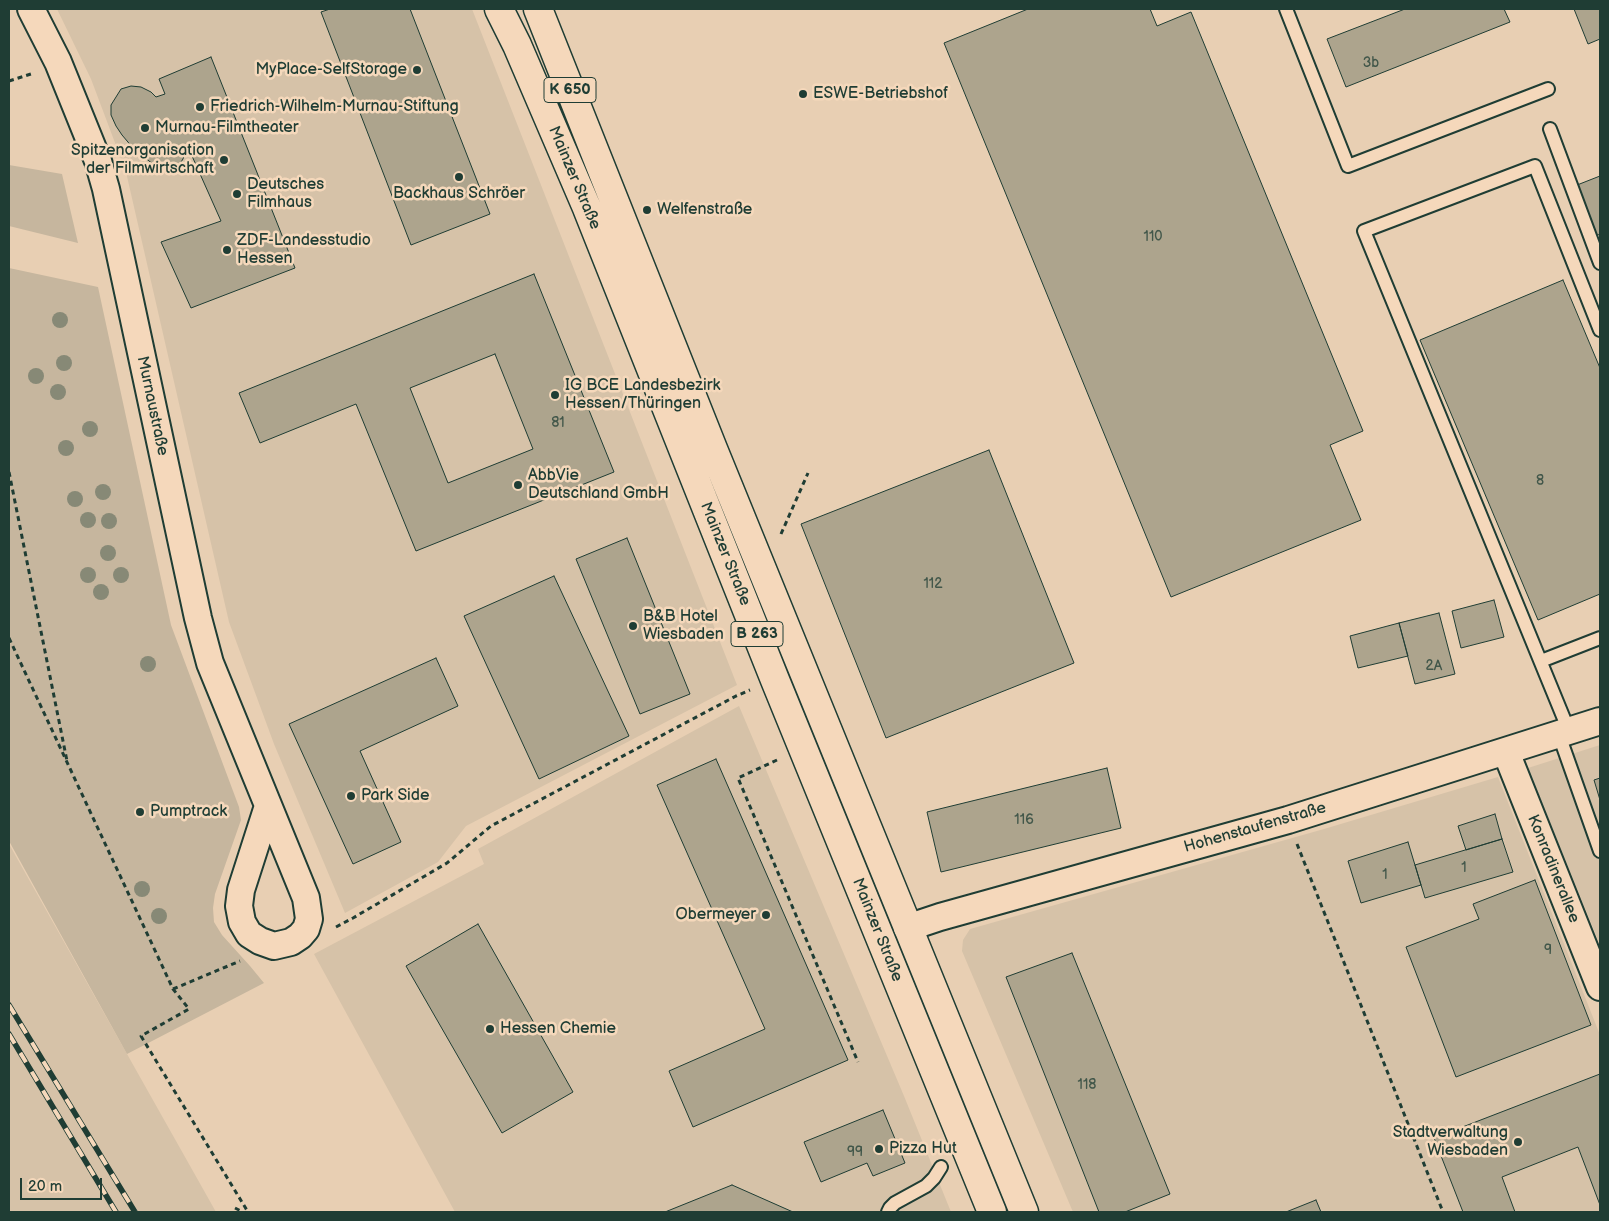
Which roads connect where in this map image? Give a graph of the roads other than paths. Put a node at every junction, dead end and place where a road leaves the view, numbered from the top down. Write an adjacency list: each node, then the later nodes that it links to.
1 (31, 9): 15 (street, Murnaustraße)
2 (499, 9): 21 (main road, Mainzer Straße / B 263)
3 (538, 9): 7 (main road, Mainzer Straße / K 650)
4 (1289, 10): 5 (lane)
5 (1548, 88)
6 (1550, 129): 8 (lane)
7 (602, 171): 17 (main road, Mainzer Straße / B 263)
8 (1600, 263)
9 (1600, 330): 11 (lane)
10 (1600, 638): 11 (lane)
11 (1541, 661): 13 (lane)
12 (1600, 721): 13 (street, Hohenstaufenstraße)
13 (1564, 733): 14 (street, Hohenstaufenstraße); 16 (lane)
14 (1506, 752): 17 (street, Hohenstaufenstraße); 18 (street, Konradinerallee)
15 (268, 806): 15 (street, Murnaustraße)
16 (1600, 851)
17 (907, 928): 22 (main road, Mainzer Straße / B 263)
18 (1600, 987)
19 (941, 1167): 20 (lane)
20 (888, 1212)
21 (992, 1212)
22 (1024, 1212)

